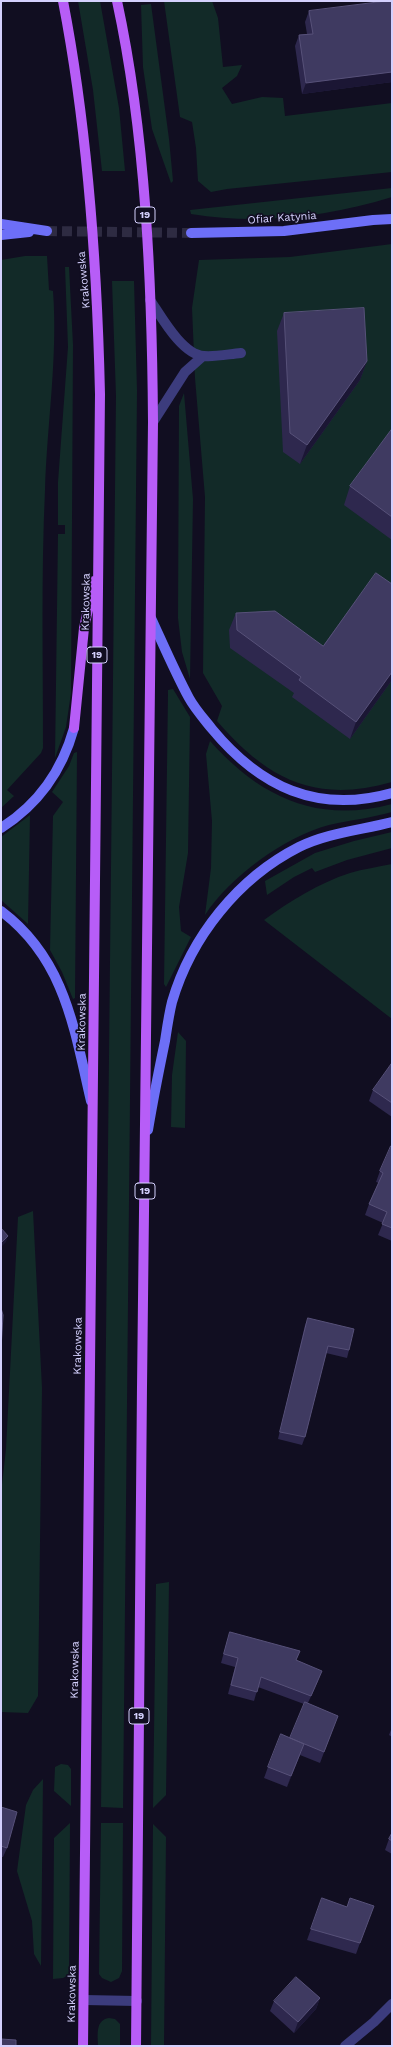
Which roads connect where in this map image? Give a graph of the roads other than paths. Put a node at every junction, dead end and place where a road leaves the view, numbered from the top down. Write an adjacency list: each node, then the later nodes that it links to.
1 (63, 1): 13 (main road, Krakowska / 19)
2 (117, 1): 9 (main road, 19)
3 (392, 211): 5 (street, Ofiar Katynia)
4 (392, 219): 5 (street, Ofiar Katynia)
5 (373, 220): 7 (street, Ofiar Katynia)
6 (1, 224): 8 (street)
7 (191, 233)
8 (1, 235)
9 (150, 300): 11 (street); 12 (main road, 19)
10 (241, 353): 11 (street)
11 (203, 356): 12 (street)
12 (153, 422): 14 (main road, 19)
13 (98, 557): 15 (main road); 20 (main road, Krakowska / 19)
14 (151, 618): 16 (street); 21 (main road, 19)
15 (74, 728): 18 (street)
16 (392, 793)
17 (392, 822): 21 (street)
18 (1, 828)
19 (1, 911): 20 (street)
20 (92, 1107): 22 (main road, Krakowska / 19)
21 (146, 1138): 23 (main road, 19)
22 (84, 2000): 23 (street); 25 (main road, Krakowska / 19)
23 (136, 2001): 26 (main road, 19)
24 (392, 2004): 27 (street)
25 (83, 2046)
26 (136, 2046)
27 (345, 2046)

